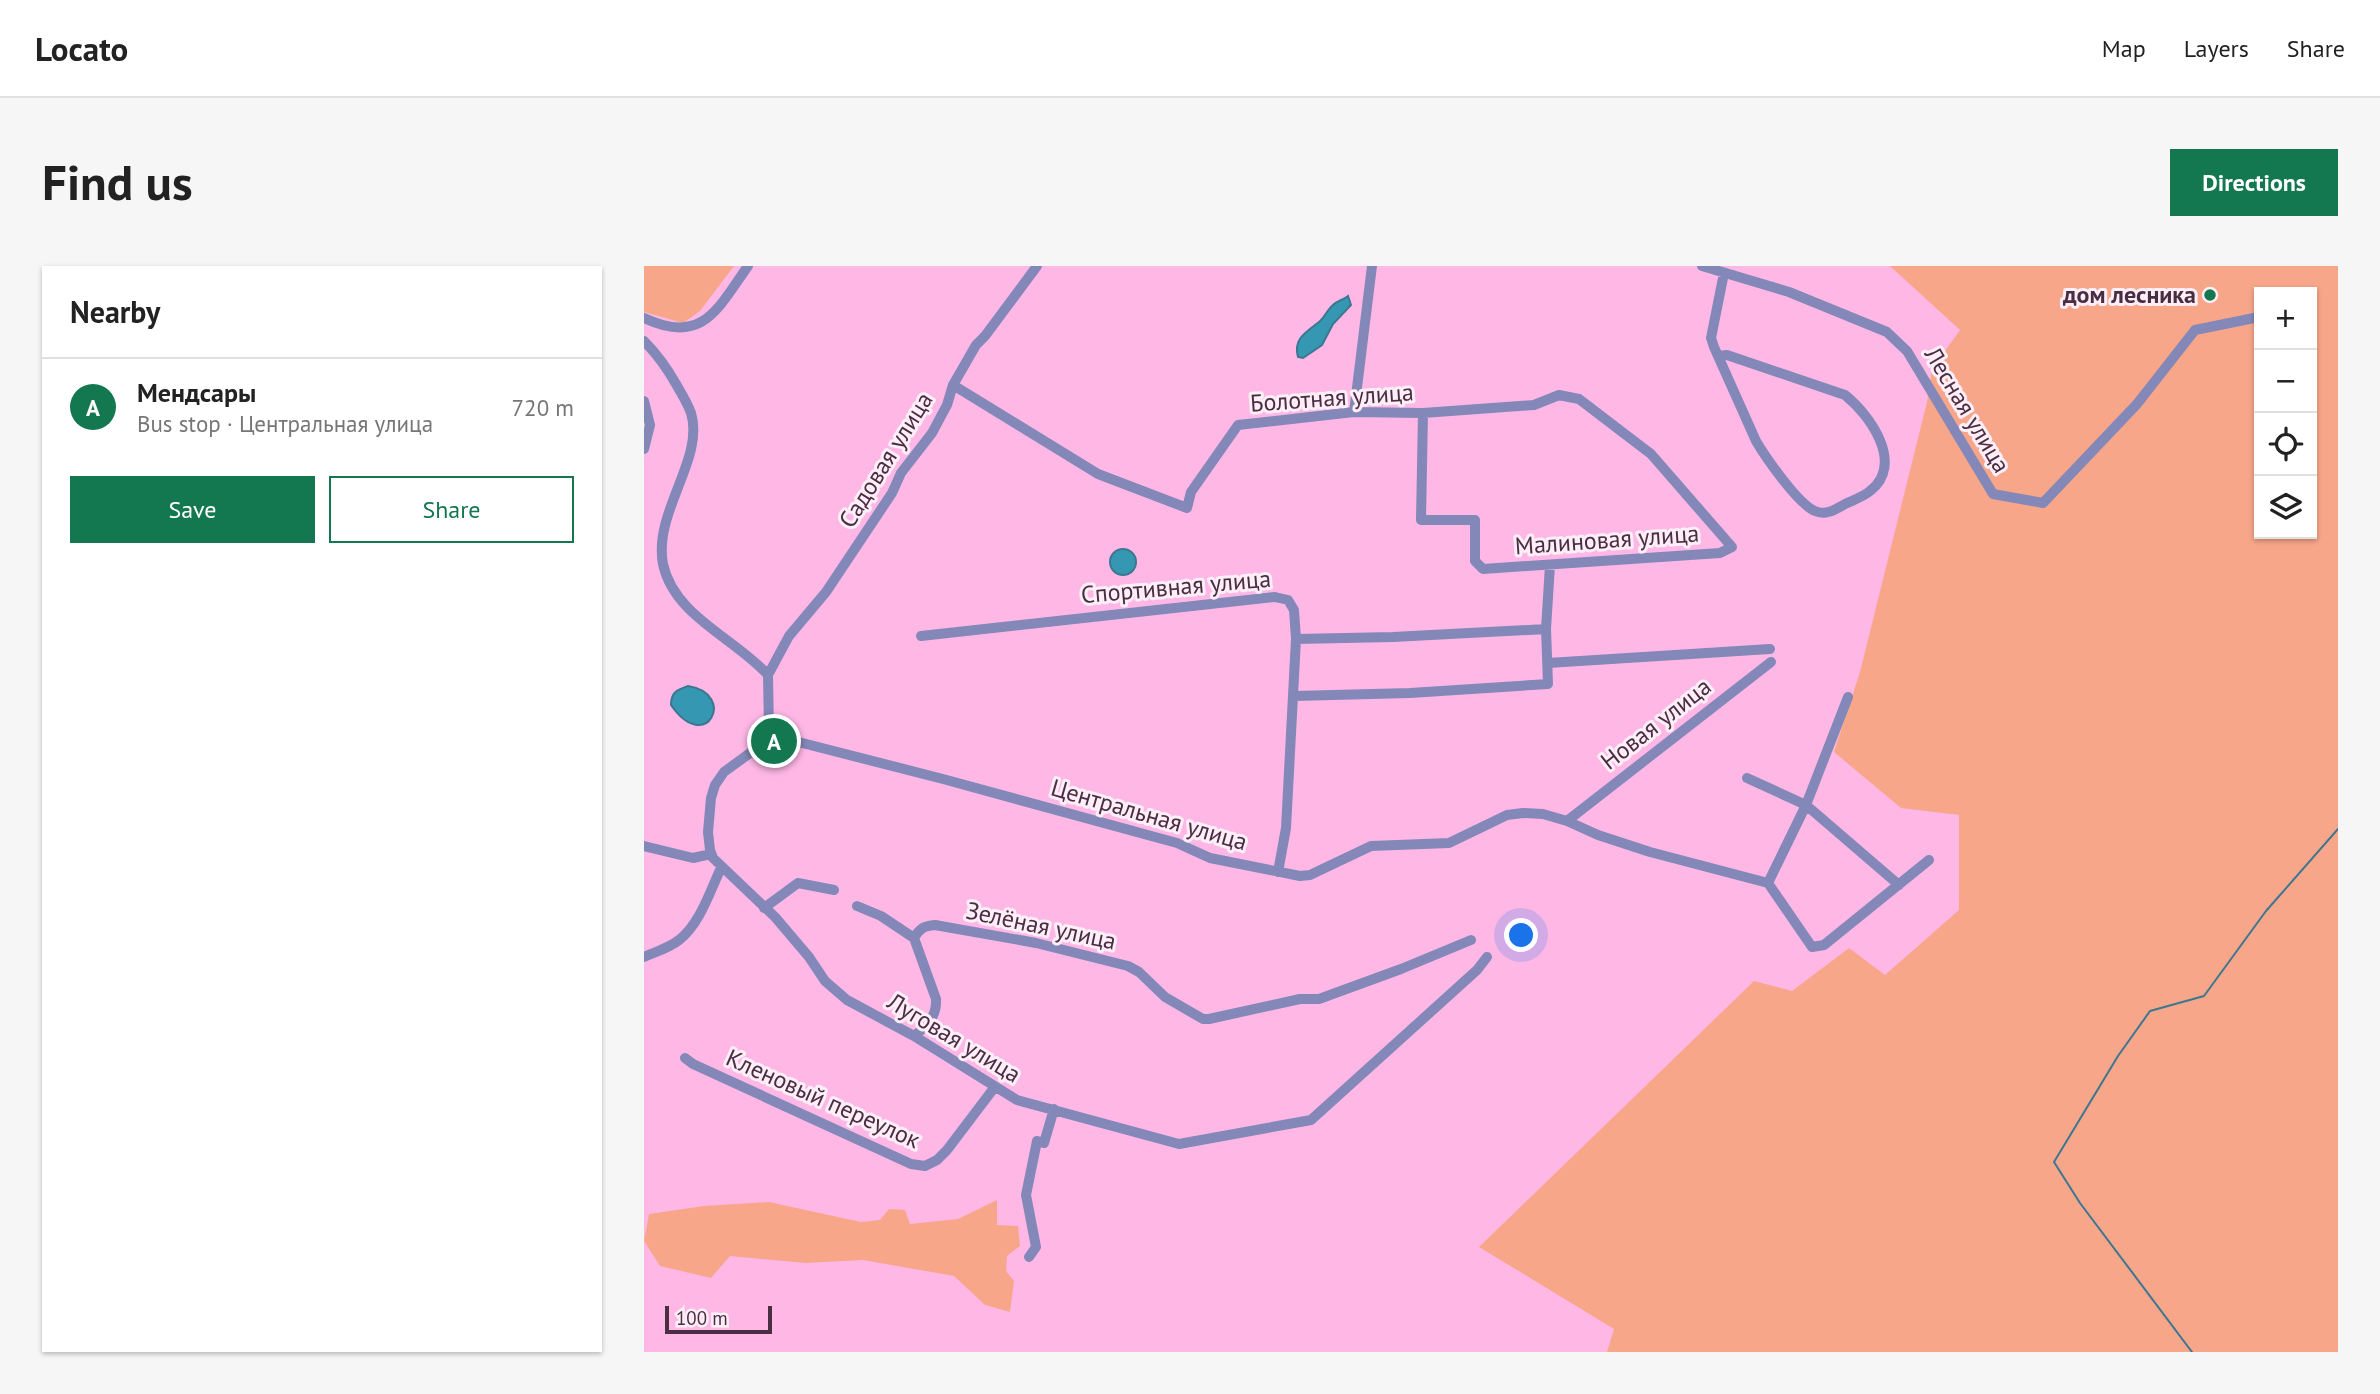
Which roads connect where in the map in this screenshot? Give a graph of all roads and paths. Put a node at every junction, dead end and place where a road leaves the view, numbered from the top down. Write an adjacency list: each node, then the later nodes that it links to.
1 (748, 266): 6 (street)
2 (1037, 266): 10 (street, Садовая улица)
3 (1372, 266): 13 (street)
4 (1702, 266): 5 (street, Лесная улица)
5 (1724, 273): 7 (street, Лесная улица); 9 (street)
6 (644, 318)
7 (2254, 318)
8 (644, 341): 23 (street)
9 (1718, 356): 9 (street)
10 (953, 385): 13 (street, Болотная улица); 23 (street, Садовая улица)
11 (1579, 399): 14 (street, Болотная улица); 16 (street, Малиновая улица)
12 (644, 401): 15 (street)
13 (1354, 412): 14 (street, Болотная улица)
14 (1423, 412): 16 (street, Малиновая улица)
15 (644, 449)
16 (1550, 565): 17 (street)
17 (1546, 629): 19 (street); 22 (street)
18 (920, 636): 19 (street, Спортивная улица)
19 (1296, 639): 24 (street, Спортивная улица)
20 (1770, 649): 22 (street)
21 (1771, 662): 29 (street, Новая улица)
22 (1548, 663): 24 (street)
23 (768, 675): 26 (street)
24 (1294, 696): 34 (street, Спортивная улица)
25 (1848, 697): 28 (street)
26 (772, 733): 31 (street); 34 (street, Центральная улица)
27 (1747, 778): 28 (street)
28 (1807, 804): 35 (street); 36 (street)
29 (1567, 821): 34 (street, Центральная улица); 35 (street)
30 (644, 846): 31 (street)
31 (711, 854): 33 (street, Луговая улица)
32 (1929, 860): 36 (street)
33 (722, 868): 39 (street, Луговая улица); 42 (street)
34 (1278, 872)
35 (1768, 883): 36 (street)
36 (1899, 885)
37 (834, 890): 39 (street)
38 (857, 906): 40 (street)
39 (764, 908): 44 (street, Луговая улица)
40 (914, 938): 41 (street, Зелёная улица); 44 (street)
41 (1471, 940)
42 (644, 957)
43 (1487, 957): 47 (street, Луговая улица)
44 (914, 1036): 46 (street, Луговая улица)
45 (685, 1058): 46 (street, Кленовый переулок)
46 (994, 1088): 47 (street, Луговая улица)
47 (1054, 1109): 48 (street)
48 (1030, 1256)

